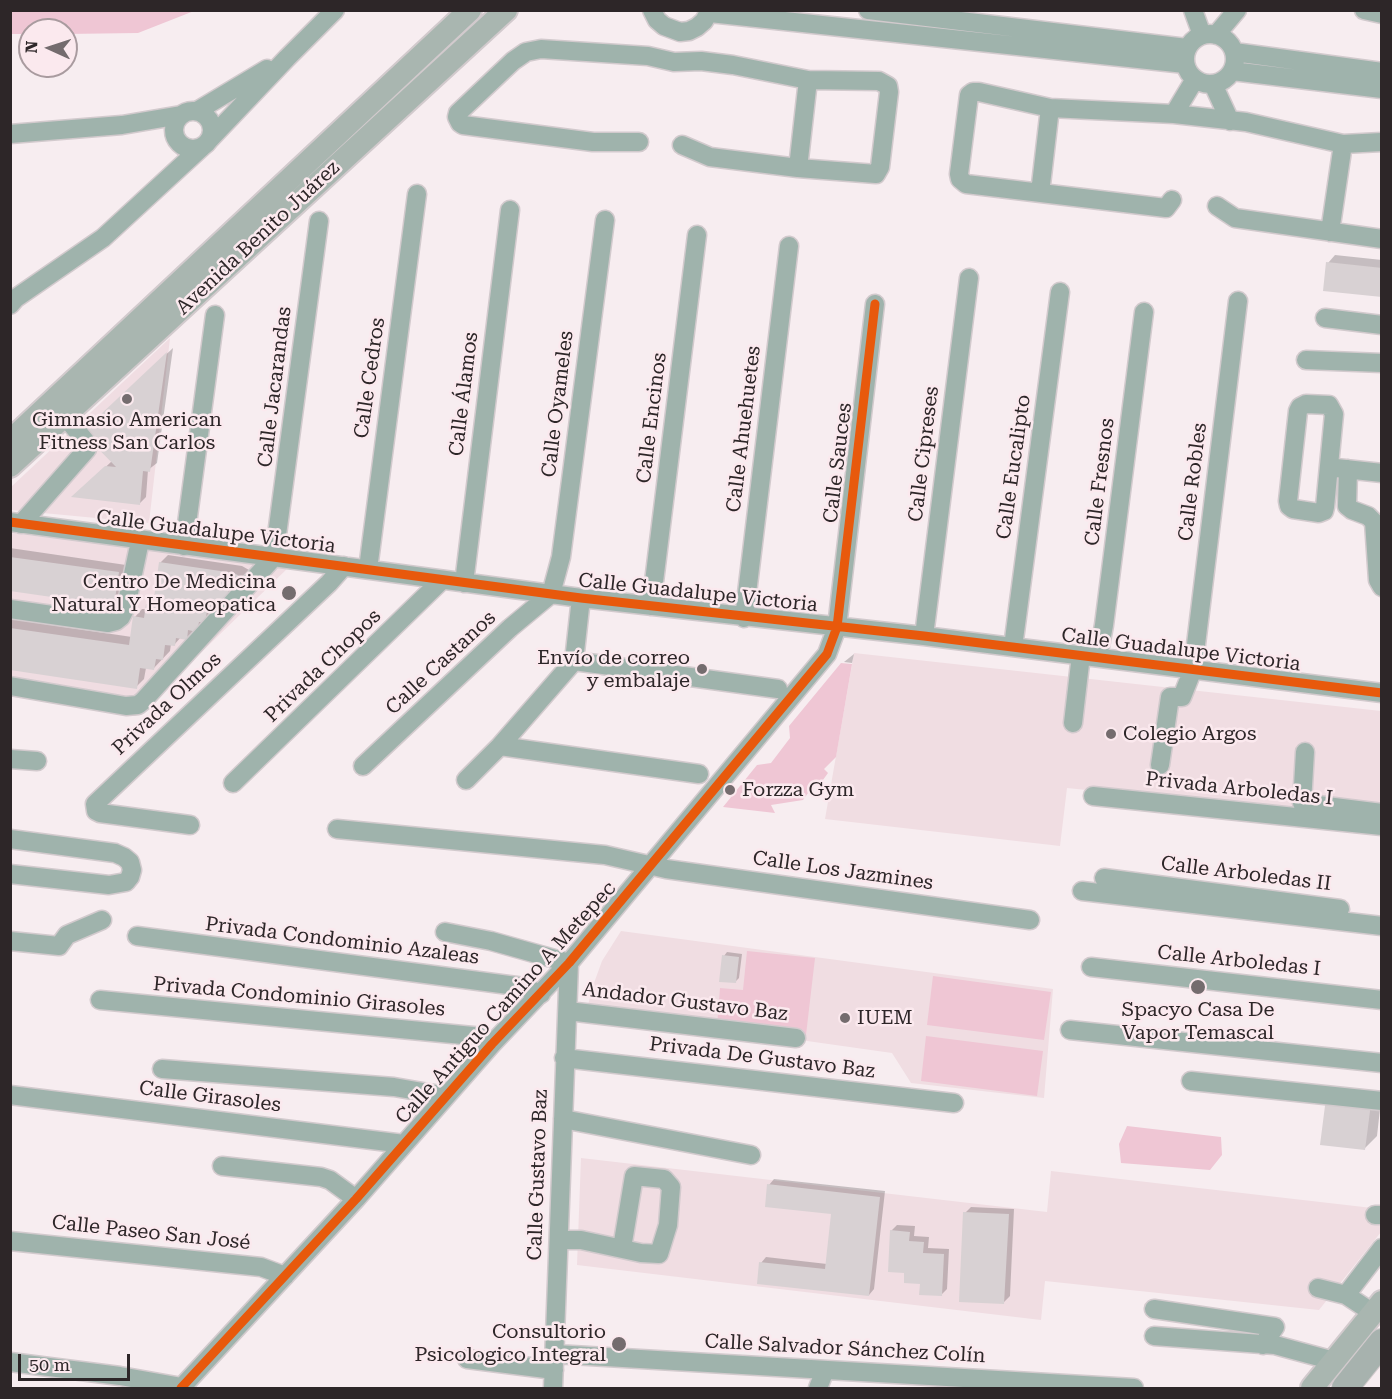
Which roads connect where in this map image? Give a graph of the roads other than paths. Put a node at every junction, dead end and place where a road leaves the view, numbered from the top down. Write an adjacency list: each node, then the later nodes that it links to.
1 (335, 10): 15 (street)
2 (470, 10): 60 (main road, Avenida Benito Juárez)
3 (506, 10): 59 (main road, Avenida Benito Juárez)
4 (652, 10): 11 (street)
5 (868, 10): 18 (street)
6 (1193, 10): 13 (street)
7 (1237, 10): 13 (street)
8 (1364, 10): 10 (street)
9 (710, 12): 12 (street); 18 (street)
10 (1382, 14)
11 (664, 26): 12 (street); 14 (street)
12 (689, 31): 16 (street)
13 (1209, 35): 17 (street); 18 (street)
14 (648, 56): 16 (street); 30 (street)
15 (287, 58): 24 (street); 32 (street)
16 (701, 61): 20 (street)
17 (1233, 61): 19 (street); 21 (street); 22 (street)
18 (1189, 64): 21 (street); 25 (street)
19 (1382, 72)
20 (807, 80): 35 (street); 35 (street)
21 (1213, 84): 26 (street)
22 (1382, 89)
23 (1050, 108): 25 (street); 36 (street); 36 (street)
24 (189, 113): 27 (street); 29 (street); 32 (street)
25 (1174, 114): 26 (street)
26 (1230, 121): 33 (street)
27 (122, 125): 28 (street); 29 (street)
28 (10, 134)
29 (177, 138): 32 (street); 38 (street)
30 (639, 142)
31 (1382, 142): 33 (street)
32 (206, 143): 38 (street)
33 (1343, 144): 44 (street)
34 (682, 145): 35 (street)
35 (798, 168)
36 (1040, 193): 39 (street)
37 (417, 194): 69 (street, Calle Cedros)
38 (147, 197): 50 (street)
39 (1172, 200)
40 (1217, 206): 44 (street)
41 (510, 210): 71 (street, Calle Álamos)
42 (605, 220): 73 (street, Calle Oyameles)
43 (319, 221): 67 (street, Calle Jacarandas)
44 (1330, 232): 46 (street)
45 (697, 235): 75 (street, Calle Encinos)
46 (1382, 239)
47 (789, 246): 77 (street, Calle Ahuehuetes)
48 (969, 279): 79 (street, Calle Cipreses)
49 (1060, 292): 80 (street, Calle Eucalipto)
50 (12, 300)
51 (1238, 301): 83 (street, Calle Robles)
52 (875, 304): 78 (street, Calle Sauces)
53 (1144, 312): 81 (street, Calle Fresnos)
54 (215, 315): 66 (street)
55 (1325, 318): 56 (street)
56 (1382, 324)
57 (1306, 360): 58 (street)
58 (1382, 363)
59 (65, 416): 61 (main road, Avenida Benito Juárez); 64 (street)
60 (10, 441)
61 (10, 466)
62 (1339, 469): 62 (street); 63 (street); 72 (street)
63 (1382, 473)
64 (16, 523): 65 (street, Calle Guadalupe Victoria)
65 (140, 541): 66 (street, Calle Guadalupe Victoria); 76 (street)
66 (184, 546): 67 (street, Calle Guadalupe Victoria)
67 (274, 557): 68 (street, Calle Guadalupe Victoria); 84 (street)
68 (344, 566): 69 (street, Calle Guadalupe Victoria); 99 (street, Privada Olmos)
69 (368, 569): 70 (street, Calle Guadalupe Victoria)
70 (442, 580): 71 (street, Calle Guadalupe Victoria); 96 (street, Privada Chopos)
71 (465, 583): 73 (street, Calle Guadalupe Victoria)
72 (1382, 587)
73 (551, 594): 74 (street, Calle Guadalupe Victoria); 93 (street, Calle Castanos)
74 (581, 598): 75 (street, Calle Guadalupe Victoria); 82 (street)
75 (651, 606): 77 (street, Calle Guadalupe Victoria)
76 (10, 609)
77 (744, 618): 78 (street, Calle Guadalupe Victoria)
78 (837, 627): 79 (street, Calle Guadalupe Victoria); 103 (street, Calle Antiguo Camino A Metepec)
79 (924, 636): 80 (street, Calle Guadalupe Victoria)
80 (1013, 647): 81 (street, Calle Guadalupe Victoria)
81 (1090, 656): 83 (street, Calle Guadalupe Victoria); 87 (street, Calle Fresnos)
82 (574, 662): 85 (street); 88 (street)
83 (1193, 669): 86 (street, Calle Guadalupe Victoria); 92 (street, Calle Robles)
84 (10, 686)
85 (778, 689)
86 (1382, 693)
87 (1072, 723)
88 (500, 746): 94 (street); 95 (street)
89 (1305, 752): 98 (street)
90 (10, 759): 91 (street)
91 (37, 761)
92 (1160, 765)
93 (363, 766)
94 (699, 774)
95 (466, 780)
96 (233, 783)
97 (1093, 796): 100 (street, Privada Arboledas I)
98 (1382, 813)
99 (190, 825)
100 (1382, 826)
101 (337, 829): 103 (street, Calle Los Jazmines)
102 (10, 839): 104 (street)
103 (650, 867): 109 (street, Calle Los Jazmines); 114 (street, Calle Antiguo Camino A Metepec)
104 (10, 874)
105 (1104, 878): 107 (street, Calle Arboledas II)
106 (1082, 891): 110 (street)
107 (1382, 914)
108 (102, 920): 113 (street)
109 (1030, 920)
110 (1382, 926)
111 (445, 932): 114 (street)
112 (136, 936): 116 (street, Privada Condominio Azaleas)
113 (10, 941)
114 (569, 963): 116 (street, Calle Antiguo Camino A Metepec); 119 (street, Calle Gustavo Baz)
115 (1091, 967): 118 (street, Calle Arboledas I)
116 (541, 994): 122 (street, Calle Antiguo Camino A Metepec)
117 (100, 1000): 122 (street, Privada Condominio Girasoles)
118 (1382, 1000)
119 (568, 1011): 121 (street, Andador Gustavo Baz); 123 (street, Calle Gustavo Baz)
120 (1070, 1030): 124 (street)
121 (796, 1038)
122 (492, 1044): 128 (street, Calle Antiguo Camino A Metepec)
123 (564, 1058): 130 (street, Privada De Gustavo Baz); 131 (street, Calle Gustavo Baz)
124 (1382, 1064)
125 (162, 1069): 128 (street)
126 (1191, 1081): 129 (street)
127 (10, 1095): 132 (street, Calle Girasoles)
128 (446, 1096): 132 (street, Calle Antiguo Camino A Metepec)
129 (1382, 1101)
130 (954, 1103)
131 (563, 1119): 133 (street); 136 (street, Calle Gustavo Baz)
132 (404, 1144): 135 (street, Calle Antiguo Camino A Metepec)
133 (751, 1155)
134 (222, 1166): 135 (street)
135 (356, 1199): 140 (street, Calle Antiguo Camino A Metepec)
136 (559, 1240): 138 (street); 151 (street, Calle Gustavo Baz)
137 (10, 1241): 140 (street, Calle Paseo San José)
138 (622, 1248)
139 (1382, 1248): 142 (street)
140 (285, 1276): 153 (street, Calle Antiguo Camino A Metepec)
141 (1318, 1288): 142 (street)
142 (1346, 1295): 143 (street)
143 (1377, 1308): 149 (main road)
144 (1154, 1309): 147 (street)
145 (1154, 1336): 147 (street)
146 (1382, 1342): 156 (highway)
147 (1263, 1345): 149 (street)
148 (467, 1359): 151 (street, Calle Salvador Sánchez Colín)
149 (1334, 1361): 155 (main road)
150 (10, 1362): 153 (street)
151 (554, 1371): 152 (street, Calle Salvador Sánchez Colín)
152 (823, 1383): 154 (street, Calle Salvador Sánchez Colín)
153 (182, 1388)
154 (1134, 1389)
155 (1312, 1389)
156 (1345, 1389)

